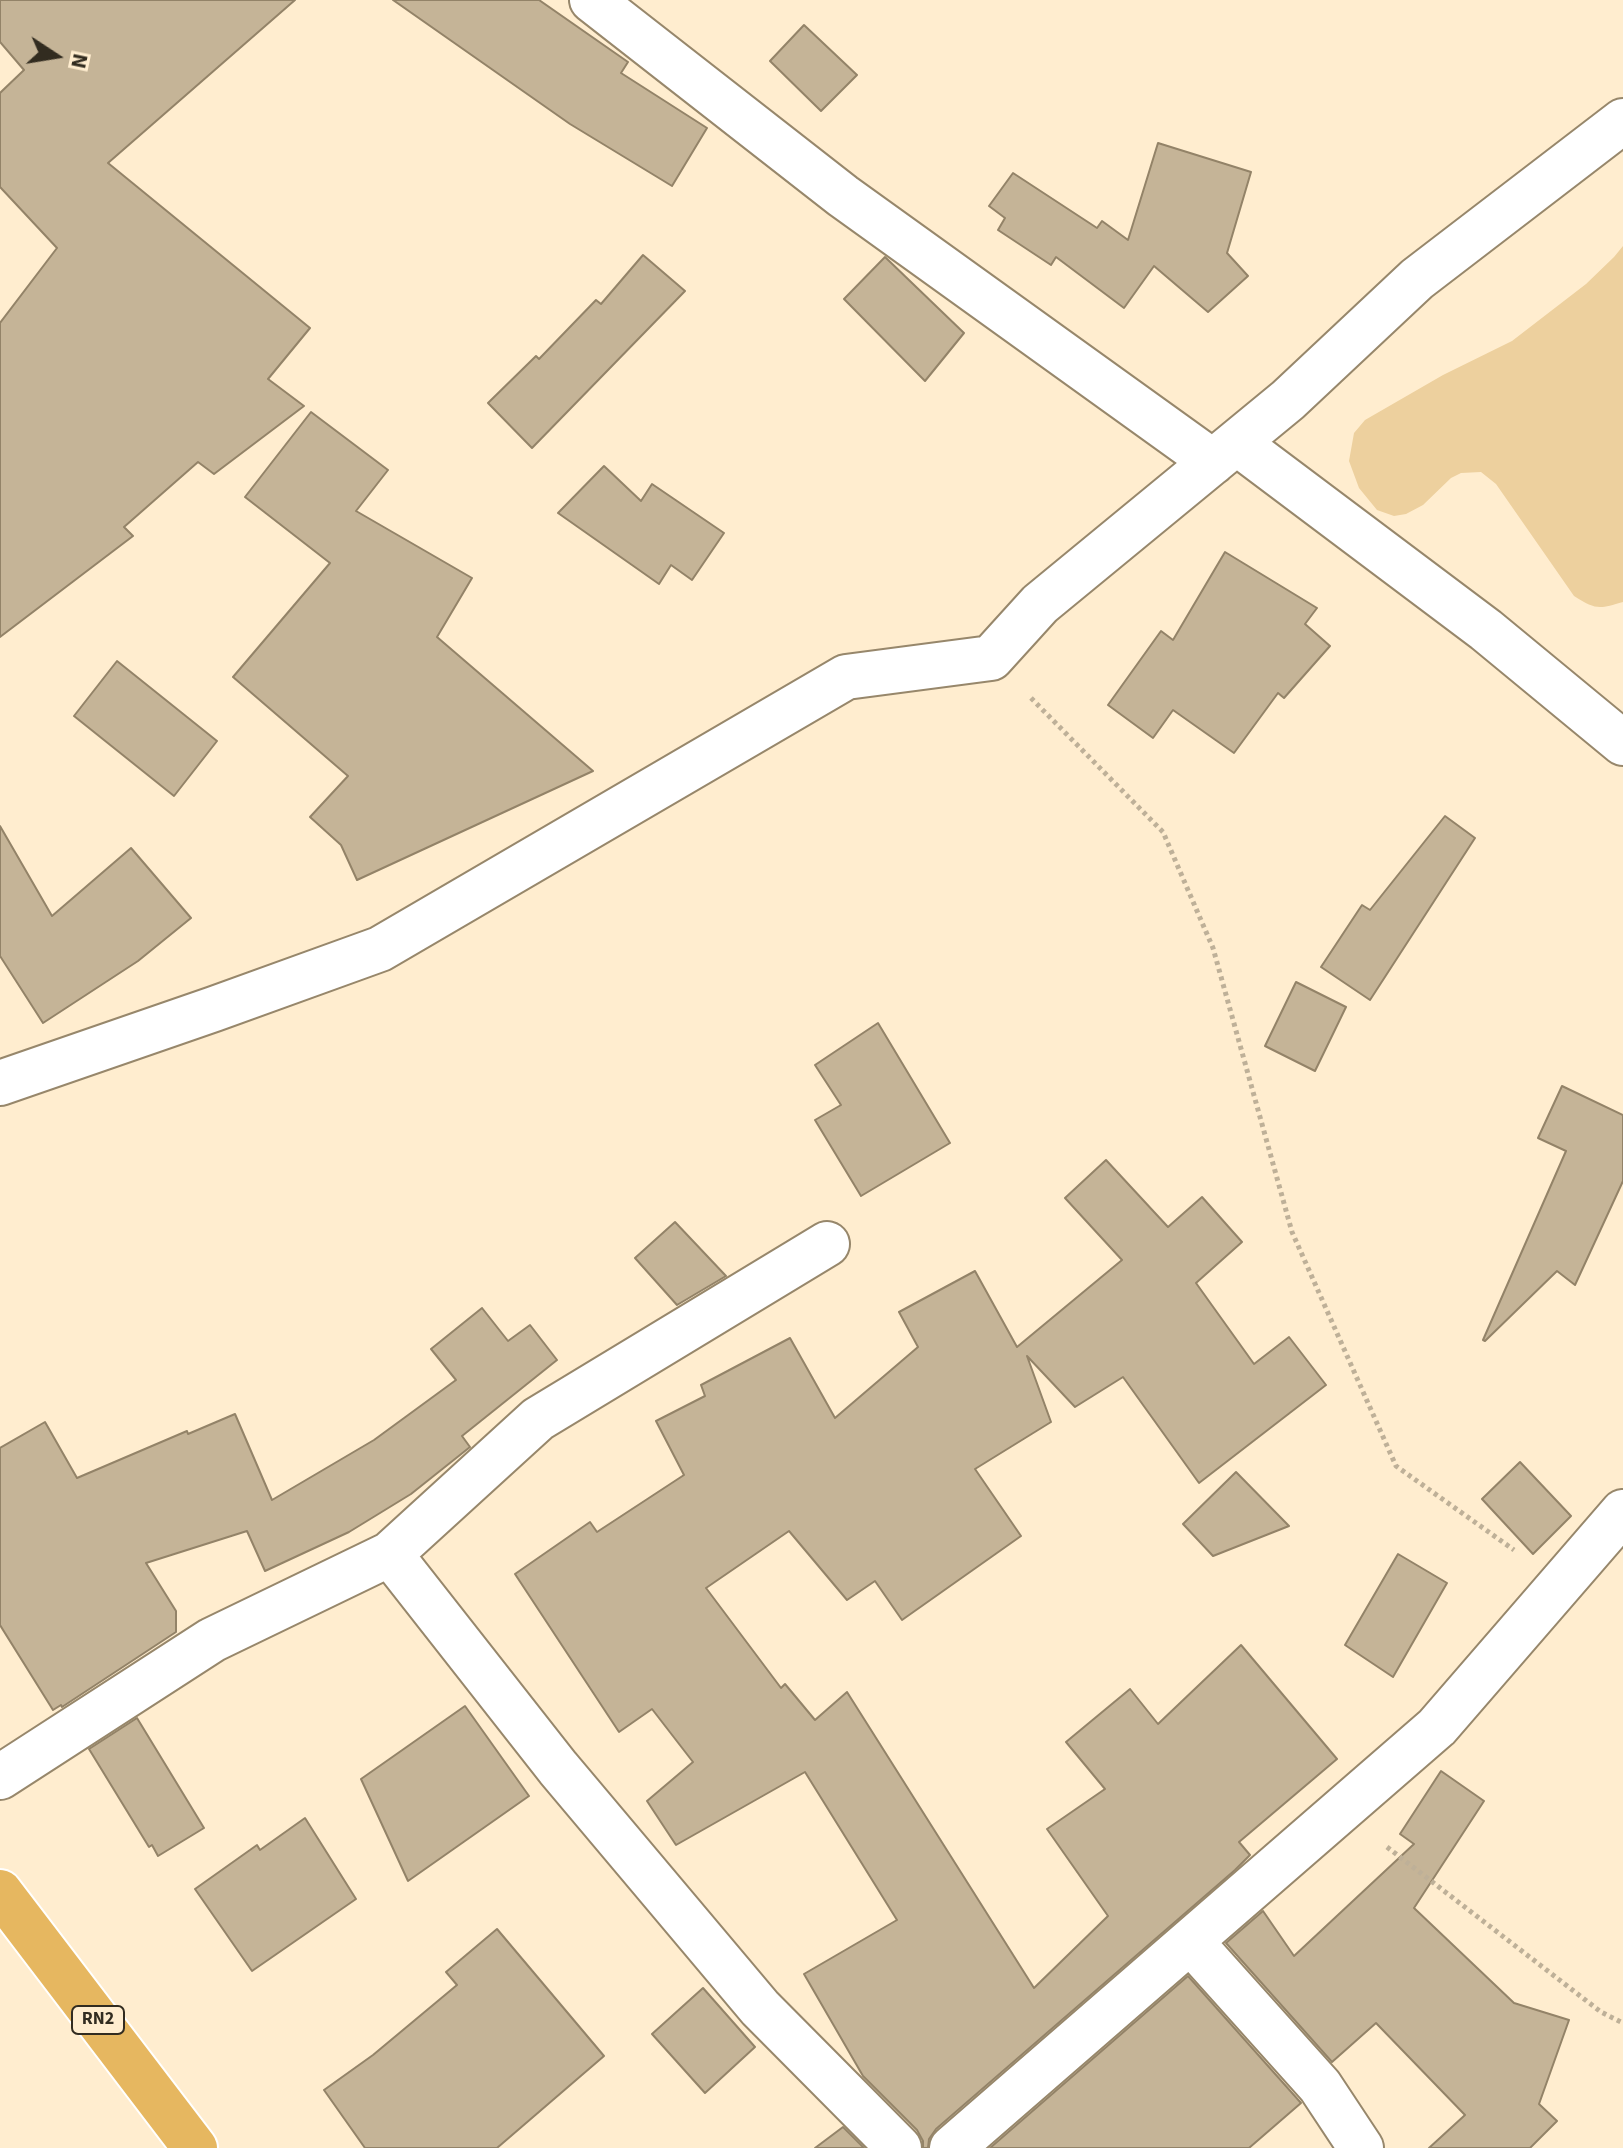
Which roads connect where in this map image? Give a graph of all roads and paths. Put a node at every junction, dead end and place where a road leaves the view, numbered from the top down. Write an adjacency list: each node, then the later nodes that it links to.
1 (592, 0): 3 (street)
2 (1623, 121): 3 (street)
3 (1225, 452): 4 (street); 5 (street)
4 (991, 658): 6 (street); 10 (path)
5 (1623, 743)
6 (0, 1083)
7 (827, 1244): 9 (street)
8 (1623, 1512): 10 (street)
9 (390, 1554): 11 (street); 17 (street)
10 (1560, 1583): 12 (street)
11 (0, 1777)
12 (1340, 1811): 14 (street); 15 (path)
13 (0, 1892): 16 (highway, RN2)
14 (1191, 1942): 18 (street); 19 (street)
15 (1623, 2023)
16 (195, 2148)
17 (899, 2148)
18 (952, 2148)
19 (1361, 2148)

